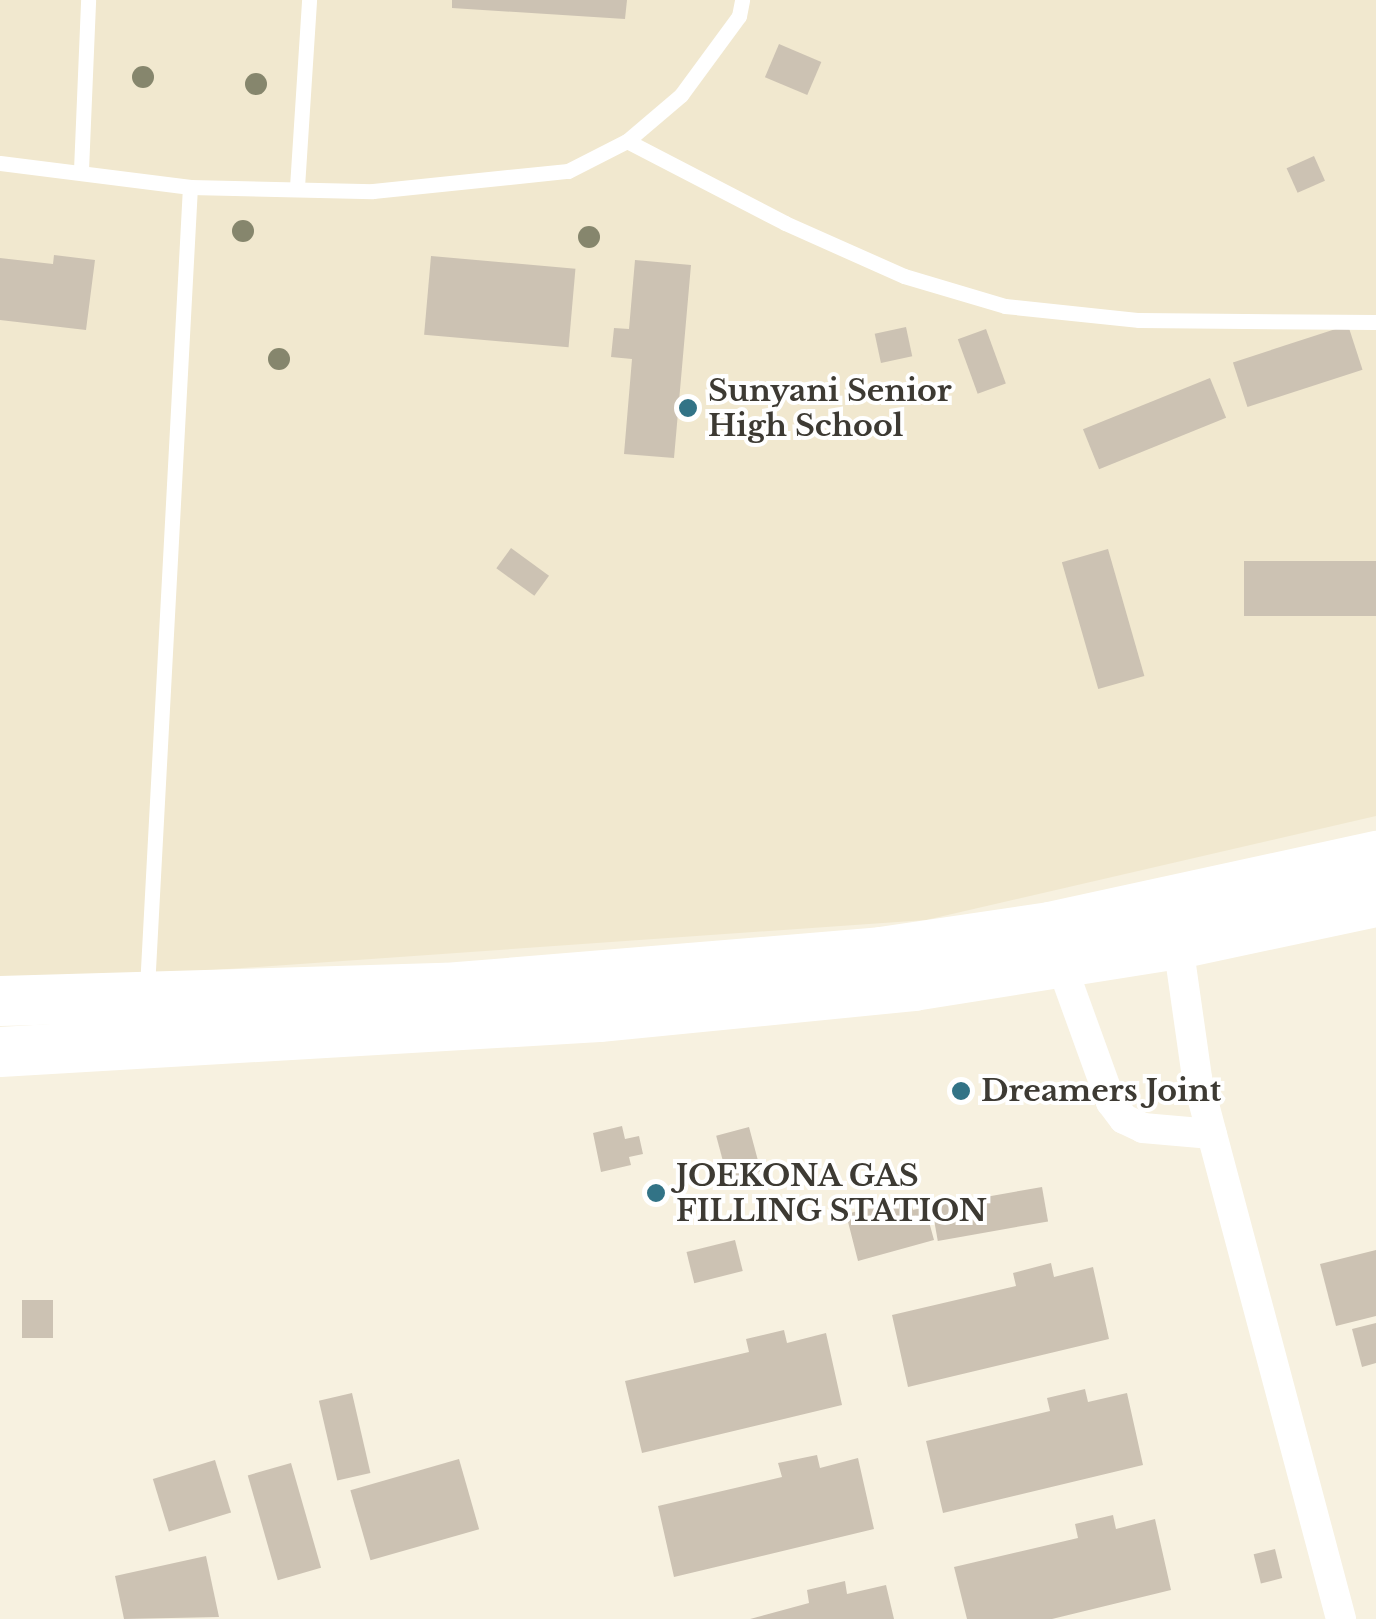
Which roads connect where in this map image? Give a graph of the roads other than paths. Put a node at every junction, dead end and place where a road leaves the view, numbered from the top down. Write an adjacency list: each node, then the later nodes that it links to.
1 (88, 0): 6 (lane)
2 (309, 0): 8 (lane)
3 (742, 0): 4 (lane)
4 (628, 141): 8 (lane); 9 (lane)
5 (0, 163): 6 (lane)
6 (81, 170): 7 (lane)
7 (190, 187): 8 (lane); 14 (lane)
8 (297, 188)
9 (1376, 322)
10 (1376, 856): 13 (main road)
11 (1376, 902): 12 (main road)
12 (1178, 944): 13 (main road); 17 (street)
13 (1054, 946): 14 (main road); 16 (main road); 17 (street)
14 (146, 997): 15 (main road)
15 (0, 1001)
16 (0, 1052)
17 (1212, 1134): 18 (street)
18 (1341, 1619)

